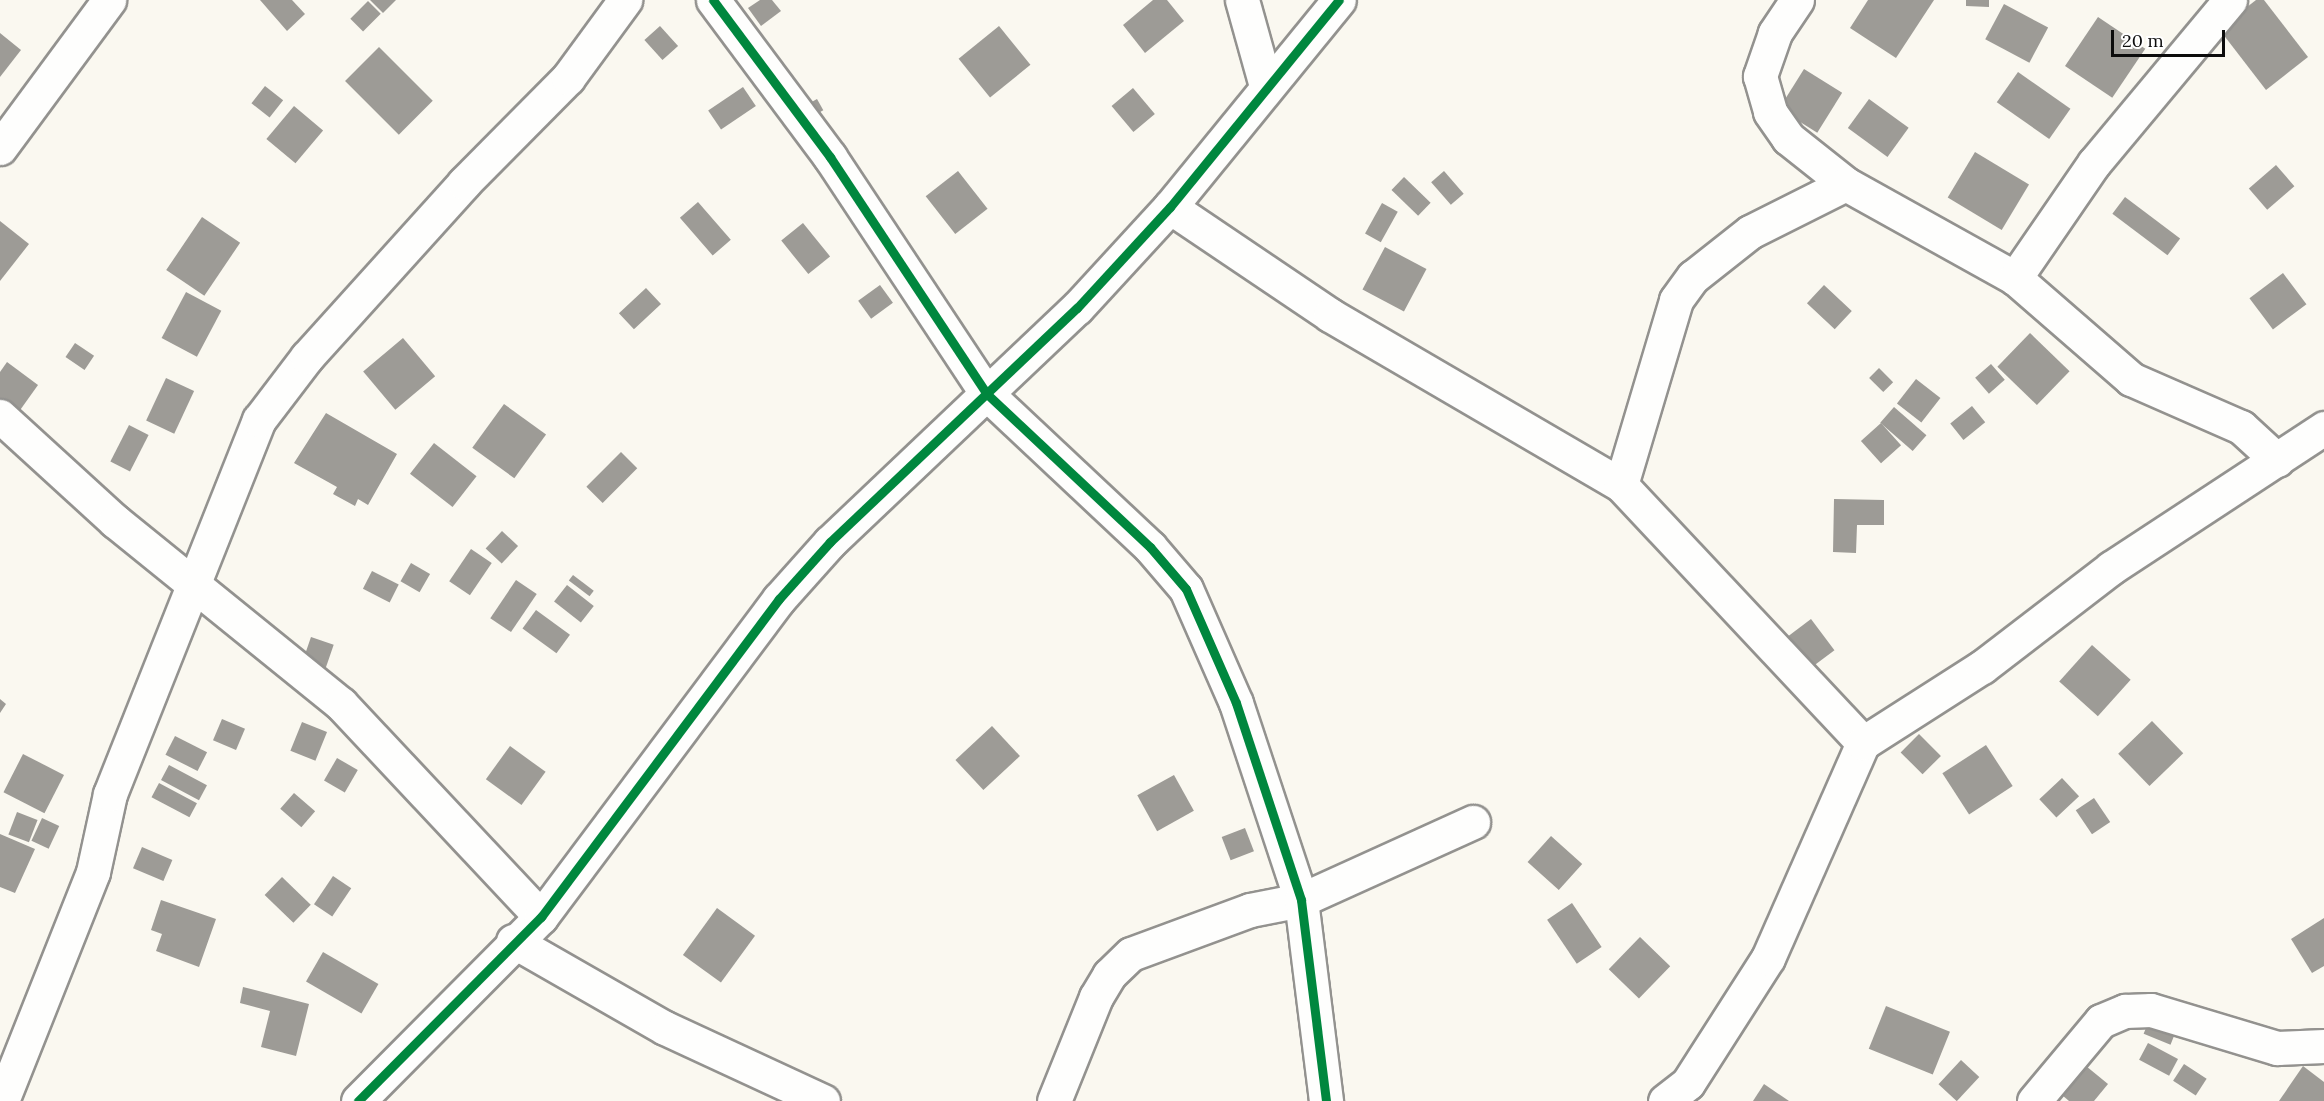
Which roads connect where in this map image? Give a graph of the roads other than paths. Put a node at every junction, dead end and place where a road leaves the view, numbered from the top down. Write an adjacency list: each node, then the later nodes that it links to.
1 (109, 0): 9 (street)
2 (625, 0): 18 (street)
3 (713, 0): 13 (street)
4 (1242, 0): 8 (street)
5 (1339, 0): 8 (street)
6 (1797, 0): 10 (street)
7 (2230, 0): 12 (street)
8 (1266, 86): 11 (street)
9 (0, 148)
10 (1846, 184): 12 (street); 17 (street)
11 (1170, 207): 13 (street); 17 (street)
12 (2015, 278): 16 (street)
13 (986, 393): 21 (street); 22 (street)
14 (0, 416): 18 (street)
15 (2324, 428): 16 (street)
16 (2277, 460): 19 (street)
17 (1622, 485): 19 (street)
18 (194, 581): 22 (street); 26 (street)
19 (1863, 743): 31 (street)
20 (1473, 822): 21 (street)
21 (1302, 900): 29 (street); 30 (street)
22 (541, 917): 23 (street)
23 (513, 941): 27 (street); 28 (street)
24 (2324, 1046): 25 (street)
25 (2043, 1098)
26 (2, 1101)
27 (358, 1101)
28 (823, 1101)
29 (1053, 1101)
30 (1326, 1101)
31 (1665, 1101)

